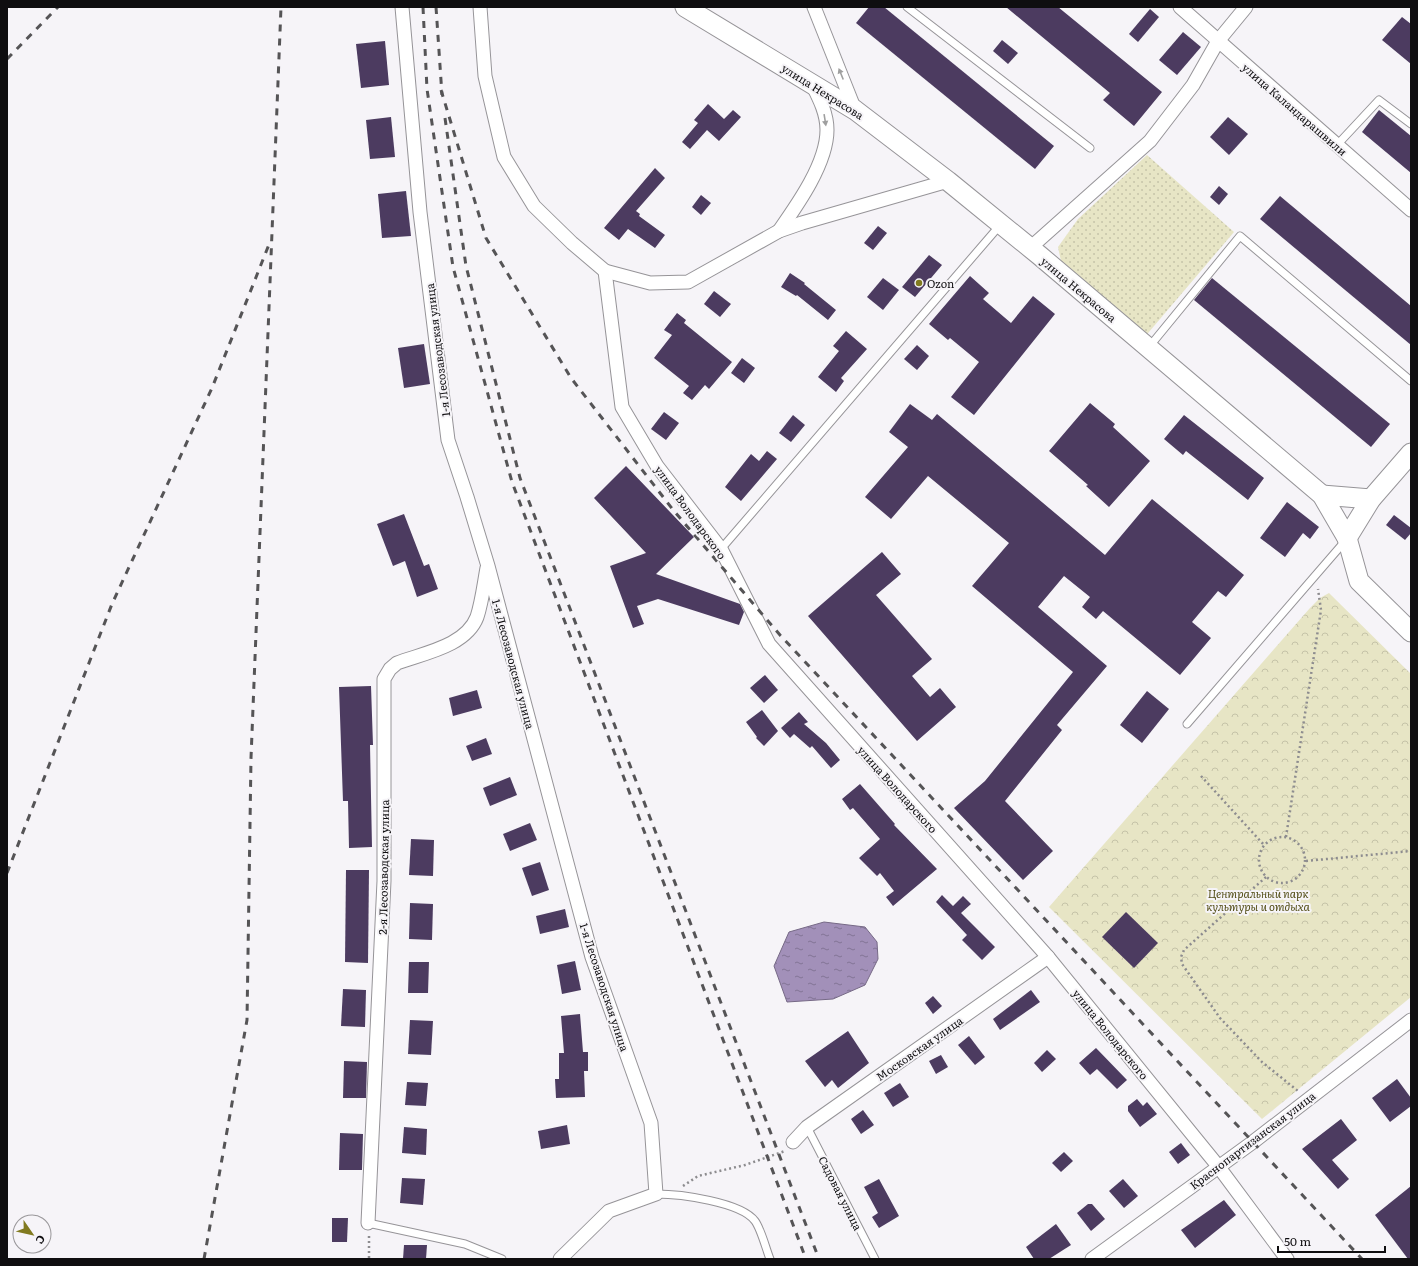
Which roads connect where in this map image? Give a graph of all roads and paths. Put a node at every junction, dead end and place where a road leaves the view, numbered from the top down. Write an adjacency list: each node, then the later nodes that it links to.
1 (402, 7): 27 (street, 1-я Лесозаводская улица)
2 (480, 7): 19 (street)
3 (685, 7): 9 (main road, улица Некрасова)
4 (814, 7): 10 (street, one-way to 4)
5 (906, 7): 13 (lane)
6 (1180, 7): 8 (street, улица Каландарашвили)
7 (1246, 7): 8 (street)
8 (1218, 41): 12 (street, улица Каландарашвили); 18 (street)
9 (812, 84): 10 (main road, улица Некрасова); 17 (street, one-way to 17)
10 (855, 110): 14 (main road, улица Некрасова)
11 (1411, 124): 12 (lane)
12 (1337, 145): 15 (street, улица Каландарашвили)
13 (1090, 148)
14 (948, 181): 16 (main road, улица Некрасова); 17 (street)
15 (1411, 210)
16 (1001, 224): 18 (main road, улица Некрасова); 26 (lane)
17 (779, 231): 19 (street)
18 (1030, 248): 20 (main road, улица Некрасова)
19 (605, 271): 26 (street, улица Володарского)
20 (1149, 347): 21 (lane); 23 (main road, улица Некрасова)
21 (1411, 381)
22 (1411, 454): 24 (main road)
23 (1322, 495): 24 (main road); 25 (main road, улица Некрасова)
24 (1371, 499): 25 (main road)
25 (1347, 538): 28 (lane); 29 (main road, улица Некрасова)
26 (721, 549): 37 (street, улица Володарского)
27 (488, 566): 43 (street, 1-я Лесозаводская улица); 45 (street, 2-я Лесозаводская улица)
28 (1316, 574): 30 (lane); 32 (path)
29 (1411, 632)
30 (1187, 724)
31 (1201, 776): 33 (path)
32 (1286, 837): 33 (path); 35 (path)
33 (1264, 845): 36 (path)
34 (1411, 851): 35 (path)
35 (1306, 861): 36 (path)
36 (1266, 877): 39 (path)
37 (1048, 957): 40 (street, Московская улица); 42 (street, улица Володарского)
38 (1411, 1020): 39 (street, Краснопартизанская улица)
39 (1308, 1099): 42 (street, Краснопартизанская улица)
40 (807, 1127): 41 (street, Московская улица); 50 (lane, Садовая улица)
41 (793, 1142): 44 (path)
42 (1218, 1166): 51 (street, Краснопартизанская улица); 52 (street, улица Володарского)
43 (656, 1194): 44 (lane); 48 (street)
44 (671, 1194): 49 (lane)
45 (368, 1223): 46 (path); 47 (lane)
46 (369, 1259)
47 (502, 1259)
48 (560, 1259)
49 (770, 1259)
50 (875, 1259)
51 (1092, 1259)
52 (1288, 1259)

